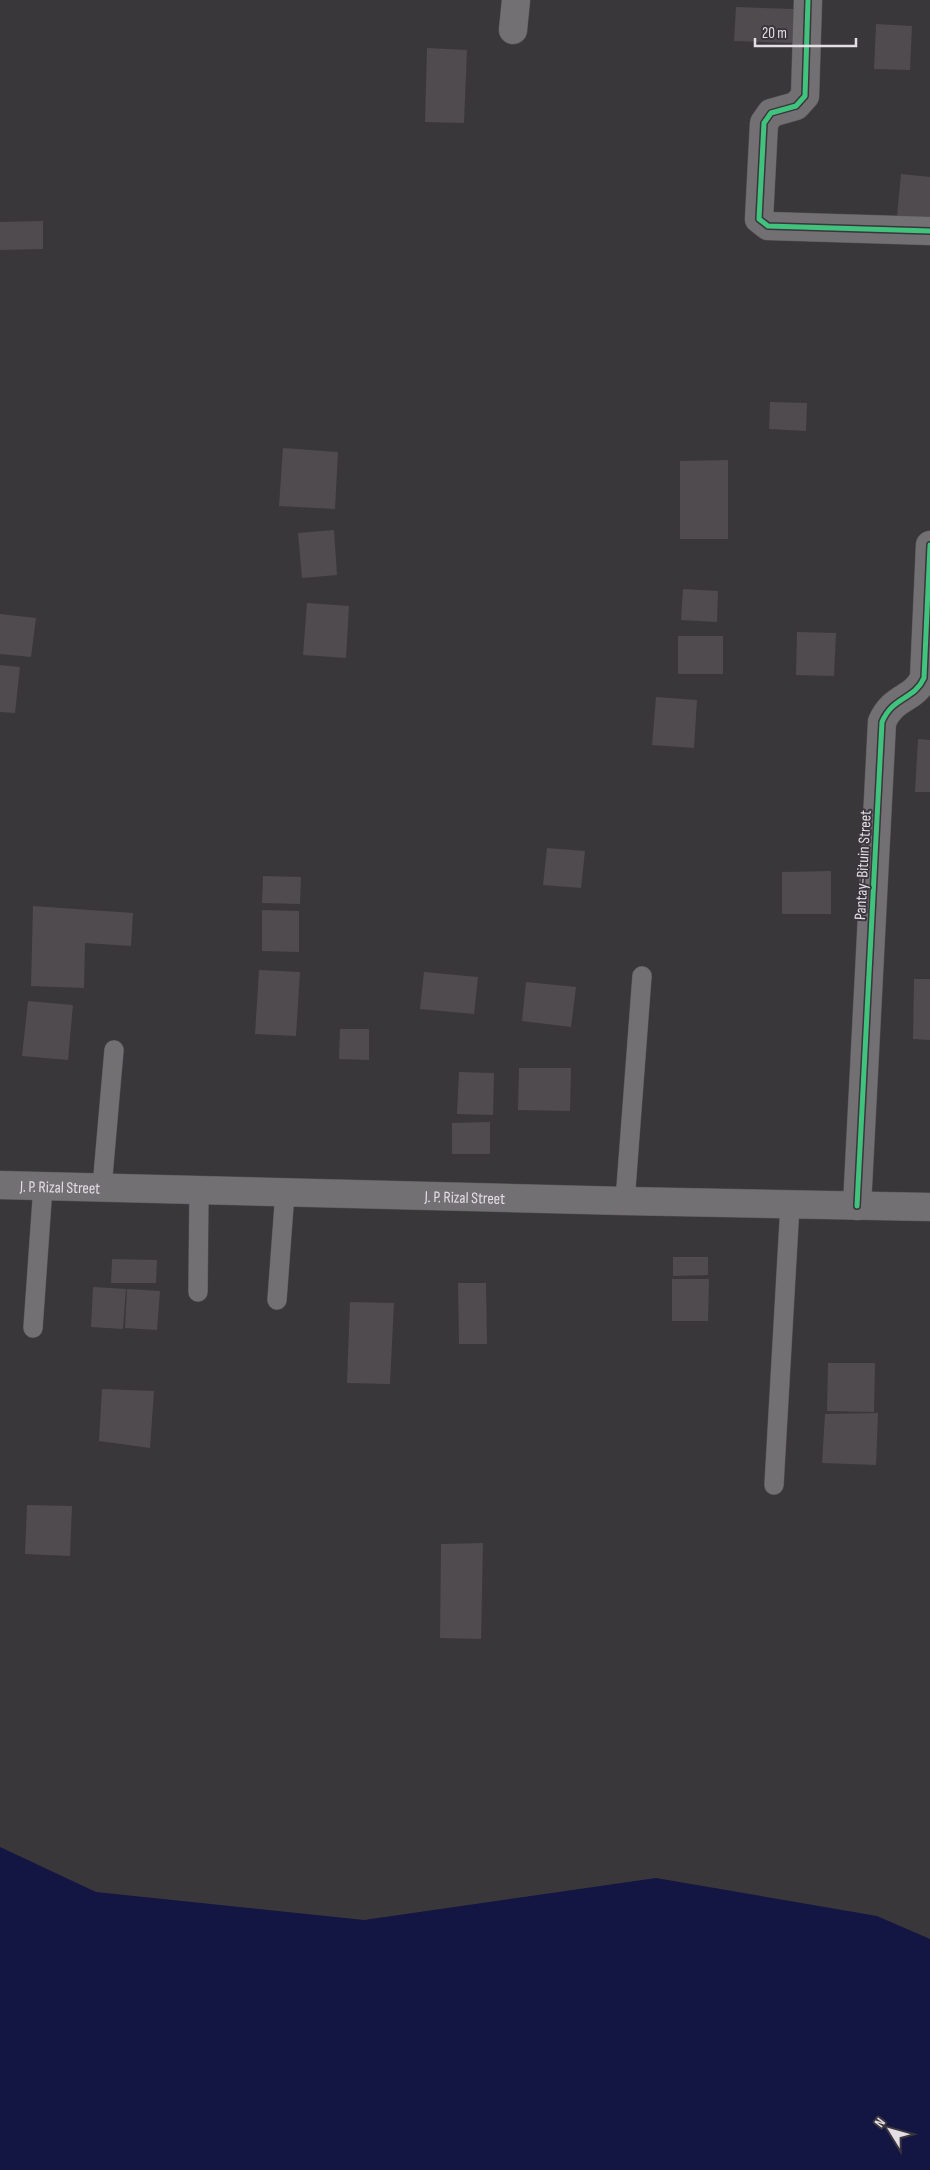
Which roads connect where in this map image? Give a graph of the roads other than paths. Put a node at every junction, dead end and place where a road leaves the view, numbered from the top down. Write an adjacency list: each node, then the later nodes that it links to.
1 (516, 0): 3 (street)
2 (808, 0): 4 (street)
3 (513, 30)
4 (930, 231)
5 (930, 545): 15 (street, Pantay-Bituin Street)
6 (642, 976): 13 (lane)
7 (114, 1050): 10 (lane)
8 (0, 1185): 9 (street, J. P. Rizal Street)
9 (43, 1186): 10 (street, J. P. Rizal Street); 19 (lane)
10 (102, 1187): 11 (street, J. P. Rizal Street)
11 (199, 1190): 12 (street, J. P. Rizal Street); 17 (lane)
12 (284, 1192): 13 (street, J. P. Rizal Street); 18 (lane)
13 (625, 1201): 14 (street, J. P. Rizal Street)
14 (790, 1205): 15 (street, J. P. Rizal Street); 20 (lane)
15 (857, 1206): 16 (street, J. P. Rizal Street)
16 (930, 1207)
17 (198, 1292)
18 (277, 1300)
19 (33, 1328)
20 (774, 1485)

